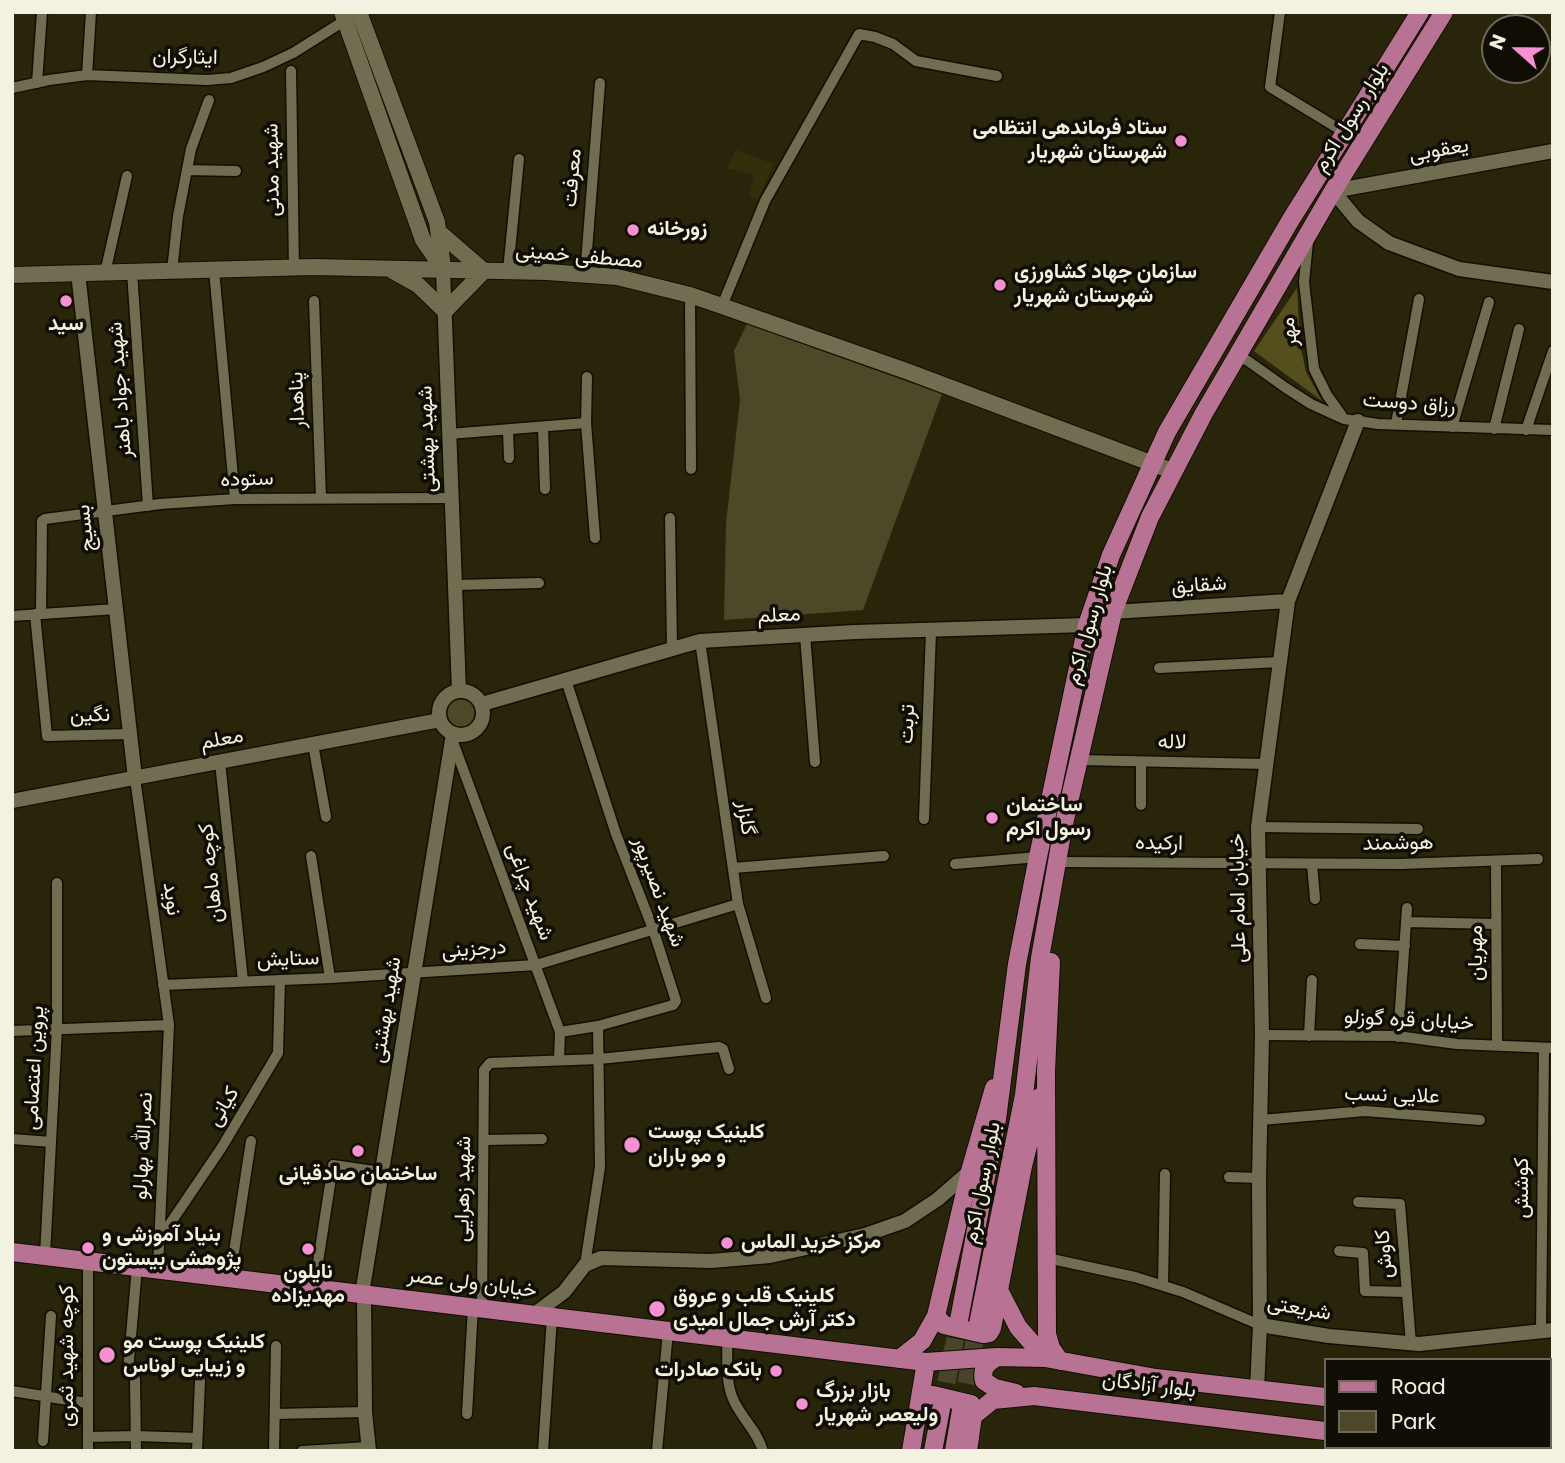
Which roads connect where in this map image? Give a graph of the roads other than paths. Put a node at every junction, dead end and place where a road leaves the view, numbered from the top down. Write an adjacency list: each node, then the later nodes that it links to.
1 (43, 12): 11 (street)
2 (91, 12): 9 (street)
3 (359, 12): 22 (main road, شهید بهشتی)
4 (1280, 12): 15 (street)
5 (1420, 12): 15 (main road, بلوار رسول اکرم)
6 (1444, 12): 21 (main road, بلوار رسول اکرم)
7 (343, 17): 9 (street, ایثارگران); 26 (main road)
8 (291, 71): 24 (street, شهید مدنی)
9 (88, 75): 11 (street, ایثارگران)
10 (997, 76): 41 (street)
11 (37, 83): 13 (street, ایثارگران)
12 (600, 83): 35 (street, معرفت)
13 (12, 88)
14 (209, 100): 18 (street)
15 (1344, 132): 58 (main road, بلوار رسول اکرم)
16 (1553, 151): 21 (street, یعقوبی)
17 (519, 159): 30 (street)
18 (187, 170): 19 (street); 28 (street)
19 (236, 171)
20 (127, 177): 31 (street)
21 (1333, 191): 23 (main road, بلوار رسول اکرم); 36 (street)
22 (439, 232): 26 (main road, شهید بهشتی); 29 (main road)
23 (1309, 232): 45 (main road, بلوار رسول اکرم); 47 (street, مهر)
24 (294, 268): 25 (main road, مصطفی خمینی); 27 (main road, مصطفی خمینی)
25 (390, 269): 26 (main road, مصطفی خمینی); 42 (main road)
26 (443, 269): 29 (main road, مصطفی خمینی); 42 (street, شهید بهشتی)
27 (214, 270): 28 (main road, مصطفی خمینی); 64 (street)
28 (172, 271): 32 (main road, مصطفی خمینی)
29 (484, 271): 30 (main road, مصطفی خمینی); 42 (main road)
30 (508, 271): 35 (main road, مصطفی خمینی)
31 (105, 272): 32 (main road, مصطفی خمینی); 33 (main road, مصطفی خمینی)
32 (132, 272): 65 (street, شهید جواد باهنر)
33 (78, 273): 34 (main road, مصطفی خمینی); 66 (street, بسیج)
34 (12, 275)
35 (584, 276): 37 (main road, مصطفی خمینی)
36 (1553, 282)
37 (690, 295): 41 (main road, مصطفی خمینی); 59 (street)
38 (1419, 299): 49 (street)
39 (314, 302): 62 (street, پناهدار)
40 (1489, 302): 51 (street)
41 (722, 306): 58 (main road, مصطفی خمینی)
42 (445, 310): 56 (street, شهید بهشتی)
43 (1520, 329): 52 (street)
44 (1553, 351): 54 (street)
45 (1238, 356): 47 (street, رزاق دوست); 60 (main road, بلوار رسول اکرم)
46 (587, 377): 48 (street)
47 (1351, 420): 49 (street, رزاق دوست); 71 (street, خیابان امام علی)
48 (586, 423): 50 (street); 68 (street)
49 (1396, 424): 51 (street, رزاق دوست)
50 (543, 427): 53 (street); 61 (street)
51 (1452, 427): 52 (street, رزاق دوست)
52 (1494, 429): 54 (street, رزاق دوست)
53 (508, 430): 56 (street); 57 (street)
54 (1526, 430): 55 (street, رزاق دوست)
55 (1553, 430)
56 (449, 435): 63 (street, شهید بهشتی)
57 (509, 458)
58 (1154, 463): 60 (main road, مصطفی خمینی); 76 (main road, بلوار رسول اکرم)
59 (691, 469)
60 (1172, 471): 73 (main road, بلوار رسول اکرم)
61 (545, 489)
62 (321, 498): 63 (street, ستوده); 64 (street, ستوده)
63 (452, 498): 70 (street, شهید بهشتی)
64 (235, 499): 65 (street, ستوده)
65 (148, 506): 66 (street, ستوده)
66 (105, 512): 72 (street, بسیج); 74 (street, ستوده)
67 (670, 518): 80 (street)
68 (595, 538)
69 (539, 583): 70 (street)
70 (455, 584): 84 (street, شهید بهشتی)
71 (1288, 601): 73 (street, شقایق); 81 (street, خیابان امام علی)
72 (116, 609): 74 (street); 87 (street, بسیج)
73 (1113, 612): 90 (main road, بلوار رسول اکرم)
74 (38, 614): 75 (street); 87 (street, نگین)
75 (12, 616)
76 (1087, 625): 77 (street, معلم); 104 (main road, بلوار رسول اکرم)
77 (931, 631): 78 (street, معلم); 99 (street, تربت)
78 (805, 635): 79 (street, معلم); 92 (street)
79 (700, 641): 80 (street, معلم); 111 (street, گلزار)
80 (672, 649): 83 (street, معلم)
81 (1280, 662): 82 (street); 94 (street, خیابان امام علی)
82 (1159, 668)
83 (566, 680): 85 (street, معلم); 119 (street, شهید نصیرپور)
84 (459, 691): 85 (street); 86 (street)
85 (482, 704): 88 (street)
86 (440, 720): 88 (street); 89 (street, معلم)
87 (130, 734): 95 (street, بسیج)
88 (453, 737): 122 (street, شهید چراغی); 123 (street, شهید بهشتی)
89 (313, 744): 91 (street, معلم); 98 (street)
90 (1078, 760): 93 (street, لاله); 107 (main road, بلوار رسول اکرم)
91 (220, 762): 95 (street, معلم); 126 (street, کوچه ماهان)
92 (815, 762)
93 (1141, 762): 94 (street, لاله); 97 (street)
94 (1266, 764): 100 (street, خیابان امام علی)
95 (135, 778): 96 (street, معلم); 128 (street, نوید)
96 (12, 801)
97 (1141, 805)
98 (326, 817)
99 (924, 819)
100 (1258, 827): 101 (street); 109 (street, خیابان امام علی)
101 (1418, 829)
102 (311, 856): 124 (street)
103 (884, 856): 111 (street)
104 (1038, 857): 108 (street); 142 (main road, بلوار رسول اکرم)
105 (1538, 859): 106 (street, هوشمند)
106 (1496, 861): 110 (street, هوشمند); 118 (street, مهریان)
107 (1058, 862): 109 (street, ارکیده); 113 (main road, بلوار رسول اکرم)
108 (955, 864)
109 (1259, 864): 110 (street, هوشمند); 135 (street, خیابان امام علی)
110 (1312, 864): 114 (street)
111 (733, 868): 115 (street, گلزار)
112 (57, 883): 132 (street, پروین اعتصامی)
113 (1054, 887): 144 (main road); 180 (main road, بلوار رسول اکرم)
114 (1315, 900)
115 (738, 904): 119 (street, درجزینی); 129 (street, گلزار)
116 (1407, 908): 117 (street)
117 (1407, 922): 118 (street); 121 (street)
118 (1496, 924): 138 (street, مهریان)
119 (653, 929): 122 (street, درجزینی); 131 (street, شهید نصیرپور)
120 (1360, 944): 121 (street)
121 (1405, 946): 137 (street)
122 (536, 965): 123 (street, درجزینی); 134 (street, شهید چراغی)
123 (414, 973): 124 (street, ستایش); 154 (street, شهید بهشتی)
124 (330, 978): 125 (street, ستایش)
125 (280, 979): 126 (street, ستایش); 159 (street, کیانی)
126 (243, 981): 128 (street, ستایش)
127 (1312, 981): 136 (street)
128 (163, 985): 130 (street, نوید)
129 (766, 998)
130 (169, 1025): 132 (street); 159 (street, نصرالله بهارلو)
131 (598, 1026): 134 (street, شهید نصیرپور); 140 (street)
132 (57, 1029): 133 (street); 151 (street, پروین اعتصامی)
133 (12, 1031)
134 (560, 1032): 141 (street, شهید چراغی)
135 (1262, 1035): 136 (street, خیابان قره گوزلو); 145 (street, خیابان امام علی)
136 (1309, 1036): 137 (street, خیابان قره گوزلو)
137 (1398, 1037): 138 (street, خیابان قره گوزلو)
138 (1497, 1045): 139 (street, خیابان قره گوزلو)
139 (1548, 1048): 152 (street, کوشش)
140 (599, 1059): 141 (street); 143 (street); 165 (street)
141 (559, 1060): 149 (street, شهید زهرایی)
142 (1004, 1062): 153 (main road); 179 (main road, بلوار رسول اکرم)
143 (729, 1069)
144 (1046, 1071): 163 (main road); 171 (main road)
145 (1261, 1120): 146 (street, علایی نسب); 157 (street, خیابان امام علی)
146 (1480, 1120)
147 (12, 1139): 151 (street)
148 (541, 1139): 149 (street)
149 (484, 1140): 174 (street, شهید زهرایی)
150 (251, 1141): 168 (street)
151 (51, 1142): 162 (street, پروین اعتصامی)
152 (1548, 1156): 182 (street, کوشش)
153 (970, 1171): 165 (street); 177 (main road)
154 (382, 1172): 170 (street); 173 (street, شهید بهشتی)
155 (1165, 1174): 169 (street)
156 (1229, 1177): 157 (street)
157 (1259, 1178): 181 (street, خیابان امام علی)
158 (1357, 1202): 172 (street, کاوش)
159 (159, 1240): 167 (street, نصرالله بهارلو)
160 (12, 1251): 162 (main road, خیابان ولی عصر)
161 (1339, 1251): 172 (street)
162 (45, 1255): 164 (main road, خیابان ولی عصر)
163 (1047, 1258): 169 (street, شریعتی); 189 (main road)
164 (88, 1261): 166 (main road, خیابان ولی عصر); 198 (street, کوچه شهید ثمری)
165 (585, 1265): 175 (street)
166 (137, 1267): 167 (main road, خیابان ولی عصر); 205 (street)
167 (158, 1269): 168 (main road, خیابان ولی عصر)
168 (230, 1278): 170 (main road, خیابان ولی عصر)
169 (1163, 1285): 181 (street, شریعتی)
170 (314, 1288): 173 (main road, خیابان ولی عصر)
171 (999, 1290): 177 (main road); 189 (main road)
172 (1407, 1292): 185 (street, کاوش)
173 (363, 1294): 174 (main road, خیابان ولی عصر); 200 (street, شهید بهشتی)
174 (477, 1308): 175 (main road, خیابان ولی عصر); 203 (street, شهید زهرایی)
175 (533, 1315): 178 (main road, خیابان ولی عصر)
176 (51, 1316): 194 (street)
177 (936, 1316): 188 (main road)
178 (552, 1317): 183 (main road, خیابان ولی عصر); 215 (street)
179 (959, 1320)
180 (978, 1324)
181 (1260, 1325): 185 (street, شریعتی); 192 (street, خیابان امام علی)
182 (1547, 1329): 185 (street, شریعتی)
183 (668, 1331): 184 (main road, خیابان ولی عصر); 216 (street)
184 (727, 1338): 188 (main road, خیابان ولی عصر); 217 (street)
185 (1411, 1343)
186 (276, 1346): 202 (street)
187 (997, 1357): 189 (main road, بلوار آزادگان); 190 (main road, خیابان ولی عصر); 195 (main road)
188 (899, 1359): 190 (main road, خیابان ولی عصر)
189 (1053, 1360): 192 (main road, بلوار آزادگان)
190 (926, 1362): 196 (main road)
191 (200, 1381): 207 (street)
192 (1257, 1389): 197 (main road, بلوار آزادگان)
193 (12, 1391): 194 (street)
194 (46, 1396): 198 (street); 208 (street)
195 (1034, 1396): 201 (main road, بلوار آزادگان); 204 (main road, بلوار آزادگان)
196 (920, 1397): 201 (main road); 218 (main road)
197 (1324, 1397)
198 (87, 1403): 206 (street, کوچه شهید ثمری)
199 (941, 1409): 219 (main road)
200 (365, 1412): 202 (street); 209 (street, شهید بهشتی)
201 (967, 1413): 220 (main road); 221 (main road)
202 (275, 1414): 213 (street)
203 (467, 1414)
204 (1324, 1431)
205 (136, 1436): 206 (street); 207 (street); 211 (street)
206 (88, 1437): 210 (street, کوچه شهید ثمری)
207 (197, 1438): 212 (street)
208 (43, 1441)
209 (369, 1449): 214 (street)
210 (88, 1451)
211 (136, 1451)
212 (197, 1451)
213 (274, 1451)
214 (302, 1451)
215 (543, 1451)
216 (657, 1451)
217 (763, 1451)
218 (911, 1451)
219 (933, 1451)
220 (954, 1451)
221 (968, 1451)

